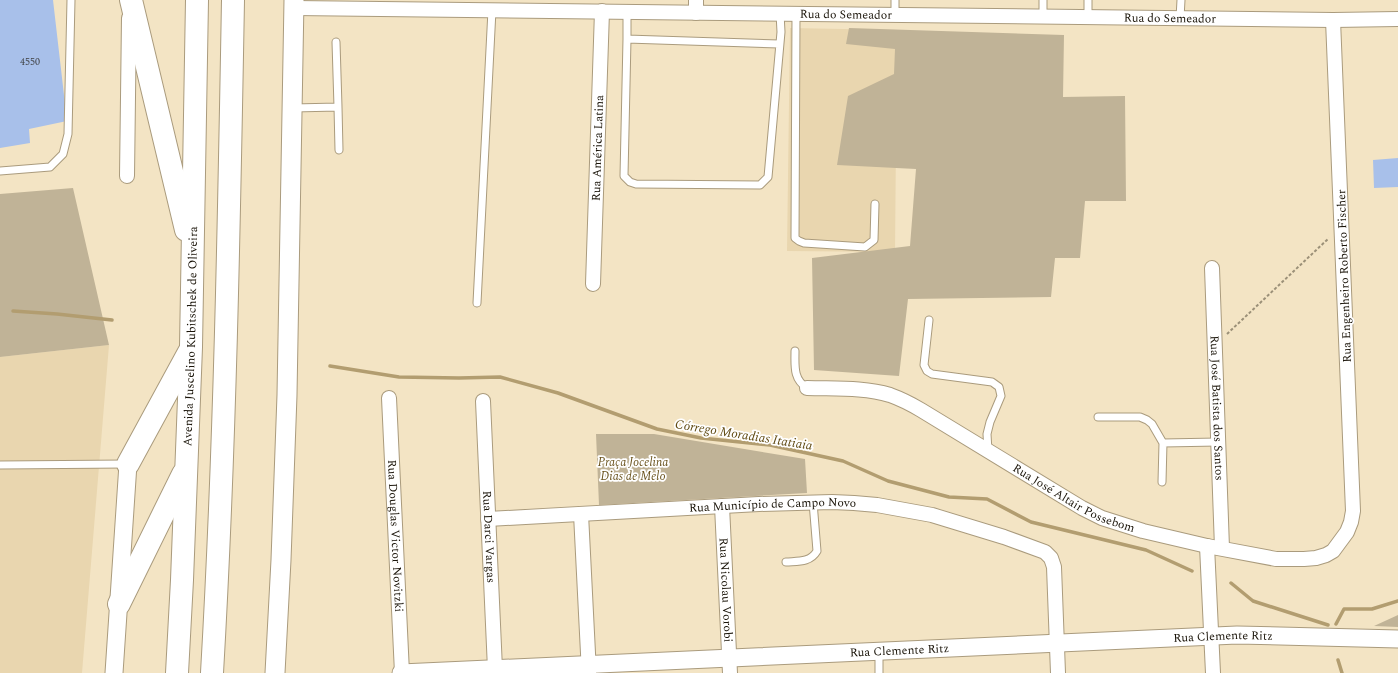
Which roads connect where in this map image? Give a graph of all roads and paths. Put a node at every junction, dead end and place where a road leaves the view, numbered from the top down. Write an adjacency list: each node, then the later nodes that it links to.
1 (71, 0): 29 (lane)
2 (130, 0): 30 (street); 33 (highway)
3 (197, 0): 33 (highway, Avenida Juscelino Kubitschek de Oliveira)
4 (233, 0): 70 (highway)
5 (895, 0): 17 (lane)
6 (1043, 0): 18 (lane)
7 (1088, 0): 19 (lane)
8 (1181, 0): 20 (lane)
9 (294, 4): 10 (street, Rua do Semeador); 27 (main road)
10 (340, 4): 12 (street, Rua do Semeador)
11 (696, 6): 14 (street, Rua do Semeador); 15 (street, Rua do Semeador)
12 (497, 7): 13 (street, Rua do Semeador); 36 (lane)
13 (602, 11): 14 (street, Rua do Semeador); 35 (street, Rua América Latina)
14 (626, 12): 23 (lane)
15 (780, 13): 16 (street, Rua do Semeador); 25 (lane)
16 (796, 14): 17 (street, Rua do Semeador); 31 (lane)
17 (895, 15): 18 (street, Rua do Semeador)
18 (1043, 16): 19 (street, Rua do Semeador)
19 (1088, 17): 20 (street, Rua do Semeador)
20 (1180, 18): 22 (street, Rua do Semeador)
21 (1398, 19): 22 (street, Rua do Semeador)
22 (1333, 20): 32 (street, Rua Engenheiro Roberto Fischer)
23 (627, 39): 25 (lane); 25 (lane)
24 (336, 42): 26 (lane)
25 (779, 44)
26 (338, 107): 27 (lane); 28 (lane)
27 (293, 108): 71 (main road)
28 (339, 150)
29 (0, 172)
30 (127, 176)
31 (875, 204)
32 (1342, 227): 38 (path); 56 (street, Rua Engenheiro Roberto Fischer)
33 (193, 262): 39 (highway, Avenida Juscelino Kubitschek de Oliveira)
34 (1212, 268): 38 (street, Rua José Batista dos Santos)
35 (593, 284)
36 (477, 303)
37 (929, 320): 47 (lane)
38 (1214, 345): 45 (street, Rua José Batista dos Santos)
39 (191, 347): 48 (highway); 50 (highway, Avenida Juscelino Kubitschek de Oliveira)
40 (795, 351): 41 (lane)
41 (807, 388): 47 (street, Rua José Altair Possebom)
42 (389, 398): 72 (street, Rua Douglas Victor Novitzki)
43 (483, 401): 55 (street, Rua Darci Vargas)
44 (1098, 417): 46 (lane)
45 (1218, 442): 46 (lane); 58 (street, Rua José Batista dos Santos)
46 (1163, 443): 51 (lane)
47 (988, 451): 57 (street, Rua José Altair Possebom)
48 (128, 464): 49 (lane); 60 (street)
49 (0, 465)
50 (187, 466): 60 (highway); 69 (highway, Avenida Juscelino Kubitschek de Oliveira)
51 (1162, 482)
52 (813, 502): 53 (street, Rua Município de Campo Novo); 59 (lane); 63 (street, Rua Município de Campo Novo)
53 (722, 506): 54 (street, Rua Município de Campo Novo); 65 (street, Rua Nicolau Vorobi)
54 (581, 514): 55 (street, Rua Município de Campo Novo); 66 (street)
55 (488, 519): 67 (street, Rua Darci Vargas)
56 (1347, 532): 58 (street, Rua José Altair Possebom)
57 (1207, 546): 58 (street, Rua José Altair Possebom); 61 (street)
58 (1222, 548)
59 (786, 562)
60 (119, 604): 68 (street)
61 (1212, 636): 62 (street, Rua Clemente Ritz); 63 (street, Rua Clemente Ritz); 75 (street)
62 (1398, 639)
63 (1057, 643): 64 (street, Rua Clemente Ritz); 74 (street)
64 (879, 651): 65 (street, Rua Clemente Ritz); 73 (lane)
65 (729, 666): 66 (street, Rua Clemente Ritz)
66 (589, 669): 67 (street, Rua Clemente Ritz)
67 (495, 671): 72 (street, Rua Clemente Ritz)
68 (114, 673)
69 (177, 673)
70 (212, 673)
71 (275, 673)
72 (402, 673)
73 (880, 673)
74 (1058, 673)
75 (1214, 673)

